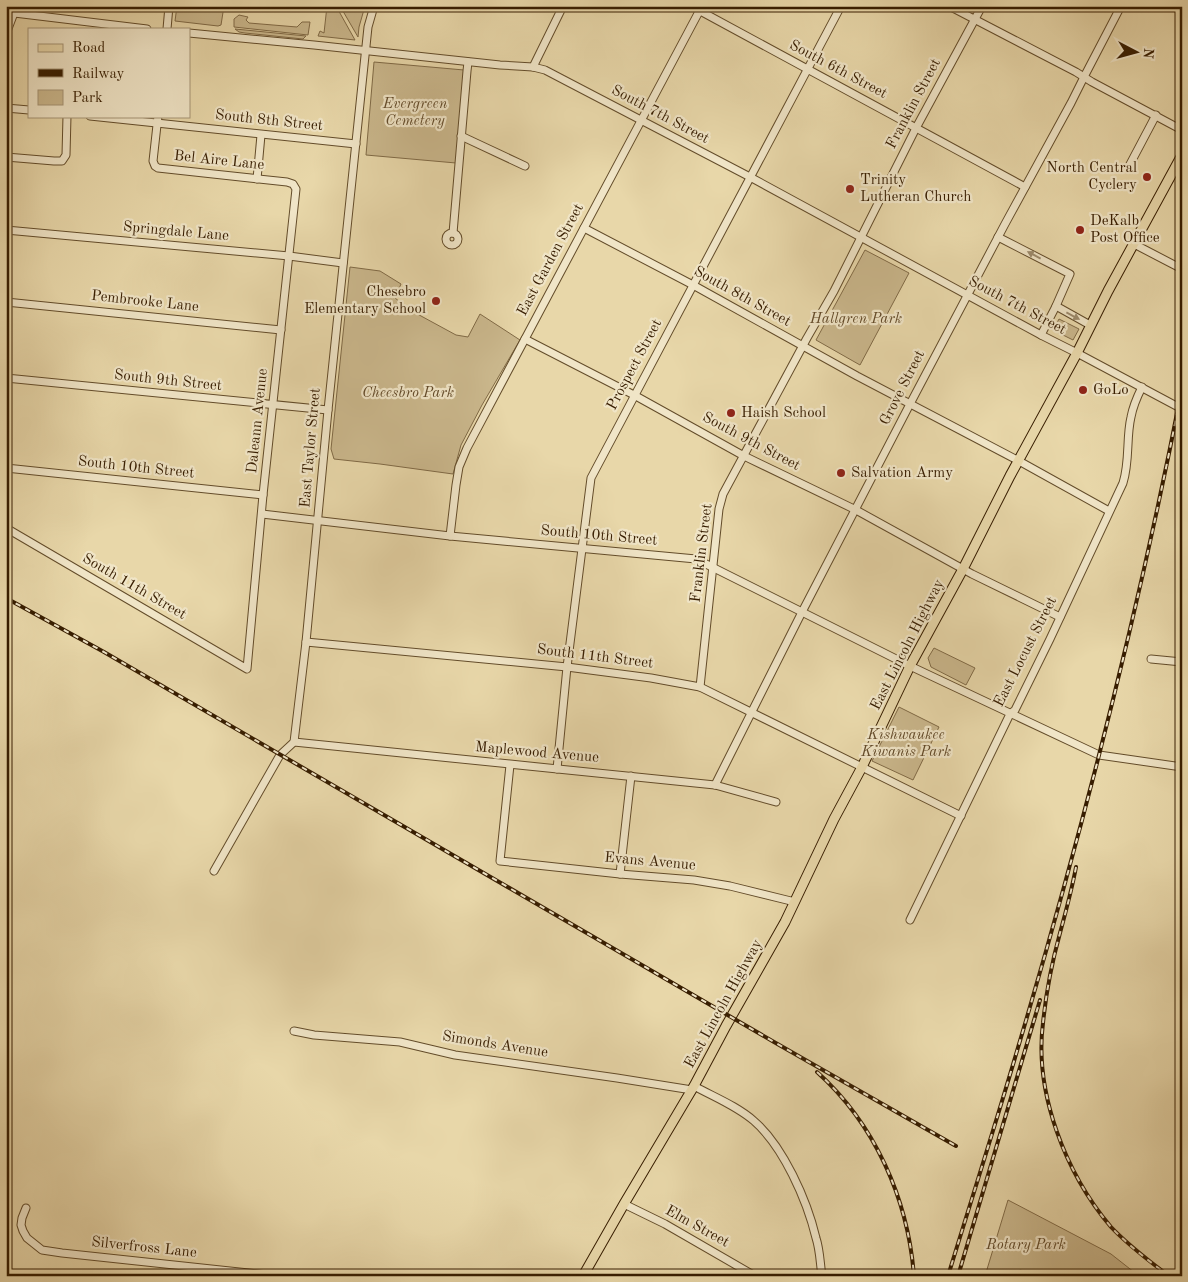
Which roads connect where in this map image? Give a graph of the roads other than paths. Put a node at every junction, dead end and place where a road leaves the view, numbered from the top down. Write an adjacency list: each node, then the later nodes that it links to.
1 (169, 6): 13 (street)
2 (374, 6): 16 (street, East Taylor Street)
3 (563, 6): 18 (street)
4 (690, 6): 9 (street, South 6th Street)
5 (841, 6): 19 (street, Prospect Street)
6 (949, 6): 11 (street)
7 (982, 6): 11 (street, Franklin Street)
8 (1122, 6): 20 (street, Grove Street)
9 (700, 9): 19 (street, South 6th Street); 27 (street, East Garden Street)
10 (11, 10): 12 (street); 15 (street)
11 (974, 20): 20 (street); 28 (street, Franklin Street)
12 (141, 28)
13 (166, 28)
14 (190, 33): 16 (street, South 7th Street)
15 (6, 34)
16 (366, 50): 17 (street, South 7th Street); 32 (street, East Taylor Street)
17 (468, 62): 18 (street, South 7th Street); 31 (street)
18 (533, 68): 27 (street, South 7th Street)
19 (807, 69): 28 (street, South 6th Street); 37 (street, Prospect Street)
20 (1084, 77): 23 (street); 40 (street, Grove Street)
21 (6, 108): 22 (street)
22 (28, 110)
23 (1156, 115): 29 (street); 36 (street)
24 (67, 118): 34 (street)
25 (124, 118): 26 (street, South 8th Street)
26 (158, 120): 30 (street, South 8th Street); 38 (street, Bel Aire Lane)
27 (640, 120): 37 (street, South 7th Street); 41 (street, East Garden Street)
28 (916, 128): 40 (street, South 6th Street); 45 (street, Franklin Street)
29 (1182, 130)
30 (261, 135): 32 (street, South 8th Street); 38 (street)
31 (461, 136): 35 (street); 43 (street)
32 (356, 144): 48 (street, East Taylor Street)
33 (1182, 155): 46 (main road, East Lincoln Highway)
34 (6, 158)
35 (525, 166)
36 (1128, 168)
37 (750, 177): 45 (street, South 7th Street); 50 (street, Prospect Street)
38 (257, 179): 39 (street, Bel Aire Lane)
39 (287, 182): 47 (street, Daleann Avenue)
40 (1025, 187): 44 (street, Grove Street)
41 (584, 228): 50 (street, South 8th Street); 57 (street, East Garden Street)
42 (6, 230): 47 (street, Springdale Lane)
43 (452, 234)
44 (998, 236): 51 (street, Grove Street); 53 (street, one-way to 44)
45 (861, 238): 51 (street, South 7th Street); 58 (street, Franklin Street)
46 (1134, 244): 49 (street); 54 (main road, East Lincoln Highway)
47 (289, 256): 48 (street, Springdale Lane); 55 (street, Daleann Avenue)
48 (343, 263): 66 (street, East Taylor Street)
49 (1182, 269)
50 (693, 285): 58 (street, South 8th Street); 62 (street, Prospect Street)
51 (967, 295): 56 (street, South 7th Street); 63 (street, Grove Street)
52 (6, 302): 55 (street, Pembrooke Lane)
53 (1056, 306): 54 (street, one-way to 54); 56 (street)
54 (1090, 325): 59 (main road, East Lincoln Highway)
55 (281, 330): 64 (street, Daleann Avenue)
56 (1041, 335): 59 (street, South 7th Street)
57 (525, 339): 62 (street, South 9th Street); 76 (street, East Garden Street)
58 (803, 346): 63 (street, South 8th Street); 67 (street, Franklin Street)
59 (1077, 353): 61 (street, South 7th Street); 68 (main road, East Lincoln Highway)
60 (6, 378): 64 (street, South 9th Street)
61 (1142, 388): 65 (street, South 7th Street); 72 (street, East Locust Street)
62 (634, 395): 67 (street, South 9th Street); 77 (street, Prospect Street)
63 (910, 404): 68 (street, South 8th Street); 71 (street, Grove Street)
64 (273, 405): 66 (street, South 9th Street); 70 (street, Daleann Avenue)
65 (1182, 409)
66 (328, 410): 74 (street, East Taylor Street)
67 (744, 456): 71 (street, South 9th Street); 78 (street, Franklin Street)
68 (1019, 461): 72 (street, South 8th Street); 79 (main road, East Lincoln Highway)
69 (6, 468): 70 (street, South 10th Street)
70 (263, 496): 73 (street, Daleann Avenue)
71 (856, 510): 79 (street, South 9th Street); 80 (street, Grove Street)
72 (1109, 511): 81 (street, East Locust Street)
73 (262, 514): 74 (street, South 10th Street); 87 (street, Daleann Avenue)
74 (318, 520): 76 (street, South 10th Street); 82 (street, East Taylor Street)
75 (6, 528): 87 (street, South 11th Street)
76 (450, 536): 77 (street, South 10th Street)
77 (582, 549): 78 (street, South 10th Street); 86 (street, Prospect Street)
78 (713, 567): 80 (street, South 10th Street); 88 (street, Franklin Street)
79 (963, 569): 81 (street, South 9th Street); 85 (main road, East Lincoln Highway)
80 (802, 612): 85 (street, South 10th Street); 89 (street, Grove Street)
81 (1060, 617): 90 (street, East Locust Street)
82 (306, 642): 86 (street, South 11th Street); 91 (street, East Taylor Street)
83 (1151, 659): 84 (street)
84 (1182, 662)
85 (910, 666): 90 (street, South 10th Street); 94 (main road, East Lincoln Highway)
86 (567, 667): 88 (street, South 11th Street); 95 (street, Prospect Street)
87 (247, 669)
88 (700, 686): 89 (street, South 11th Street)
89 (751, 712): 94 (street, South 11th Street); 97 (street, Grove Street)
90 (1010, 714): 93 (street, South 10th Street); 99 (street, East Locust Street)
91 (294, 742): 92 (street, Maplewood Avenue); 100 (street)
92 (510, 765): 95 (street, Maplewood Avenue); 101 (street, Evans Avenue)
93 (1182, 766)
94 (862, 767): 99 (street, South 11th Street); 102 (main road, East Lincoln Highway)
95 (557, 769): 96 (street, Maplewood Avenue)
96 (631, 776): 97 (street, Maplewood Avenue); 101 (street)
97 (715, 785): 98 (street, Maplewood Avenue)
98 (776, 802)
99 (960, 816): 103 (street, East Locust Street)
100 (214, 871)
101 (620, 874): 102 (street, Evans Avenue)
102 (795, 902): 105 (main road, East Lincoln Highway)
103 (910, 920)
104 (294, 1031): 105 (street, Simonds Avenue)
105 (693, 1088): 106 (main road, East Lincoln Highway); 111 (street)
106 (624, 1204): 109 (main road, East Lincoln Highway); 110 (street, Elm Street)
107 (26, 1208): 108 (street, Silverfross Lane)
108 (278, 1276)
109 (583, 1276)
110 (755, 1276)
111 (822, 1276)

